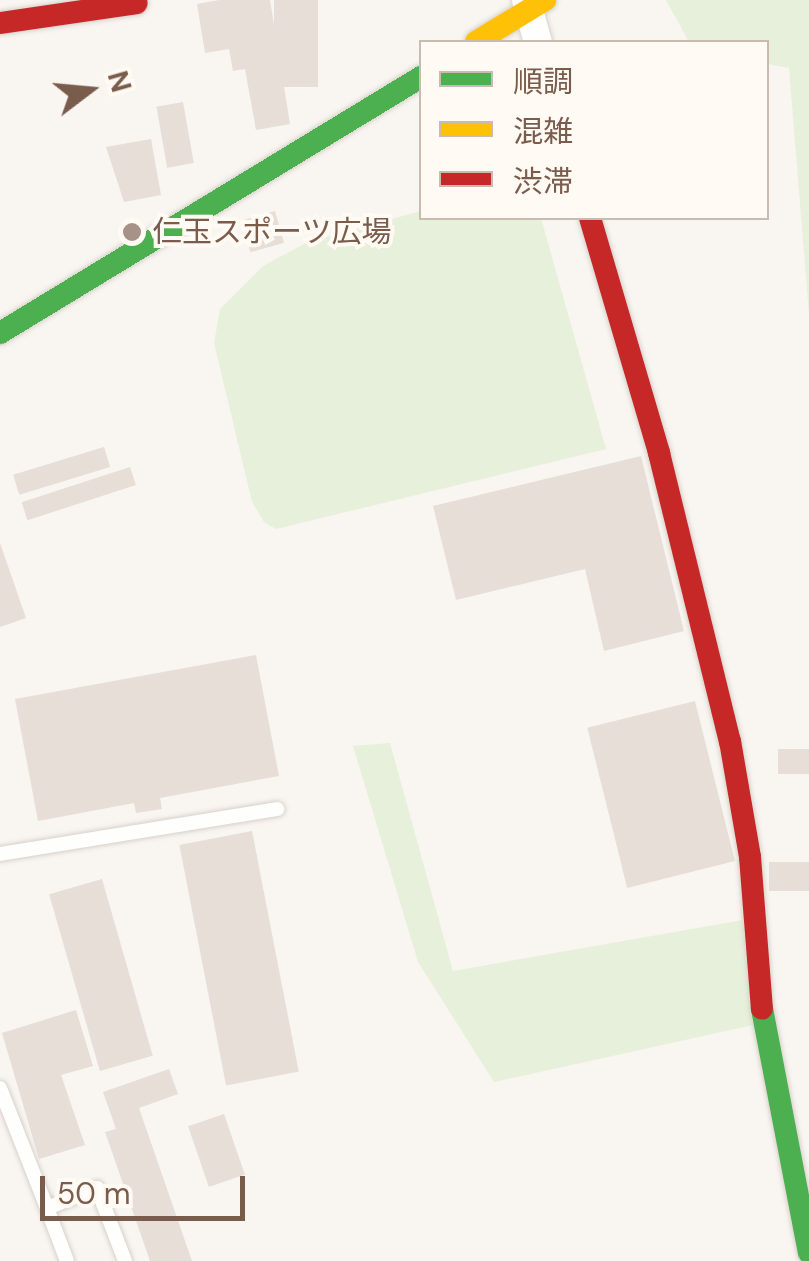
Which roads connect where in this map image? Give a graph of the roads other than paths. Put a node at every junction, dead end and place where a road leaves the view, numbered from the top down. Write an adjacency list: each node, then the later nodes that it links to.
1 (137, 3): 3 (street)
2 (533, 3): 4 (street); 5 (street)
3 (0, 23)
4 (479, 40)
5 (538, 40)
6 (419, 78): 8 (street)
7 (591, 220): 13 (street)
8 (0, 334)
9 (277, 809): 10 (lane)
10 (0, 854)
11 (0, 1088): 12 (lane)
12 (46, 1208): 14 (lane); 15 (lane)
13 (809, 1252)
14 (67, 1261)
15 (125, 1261)

